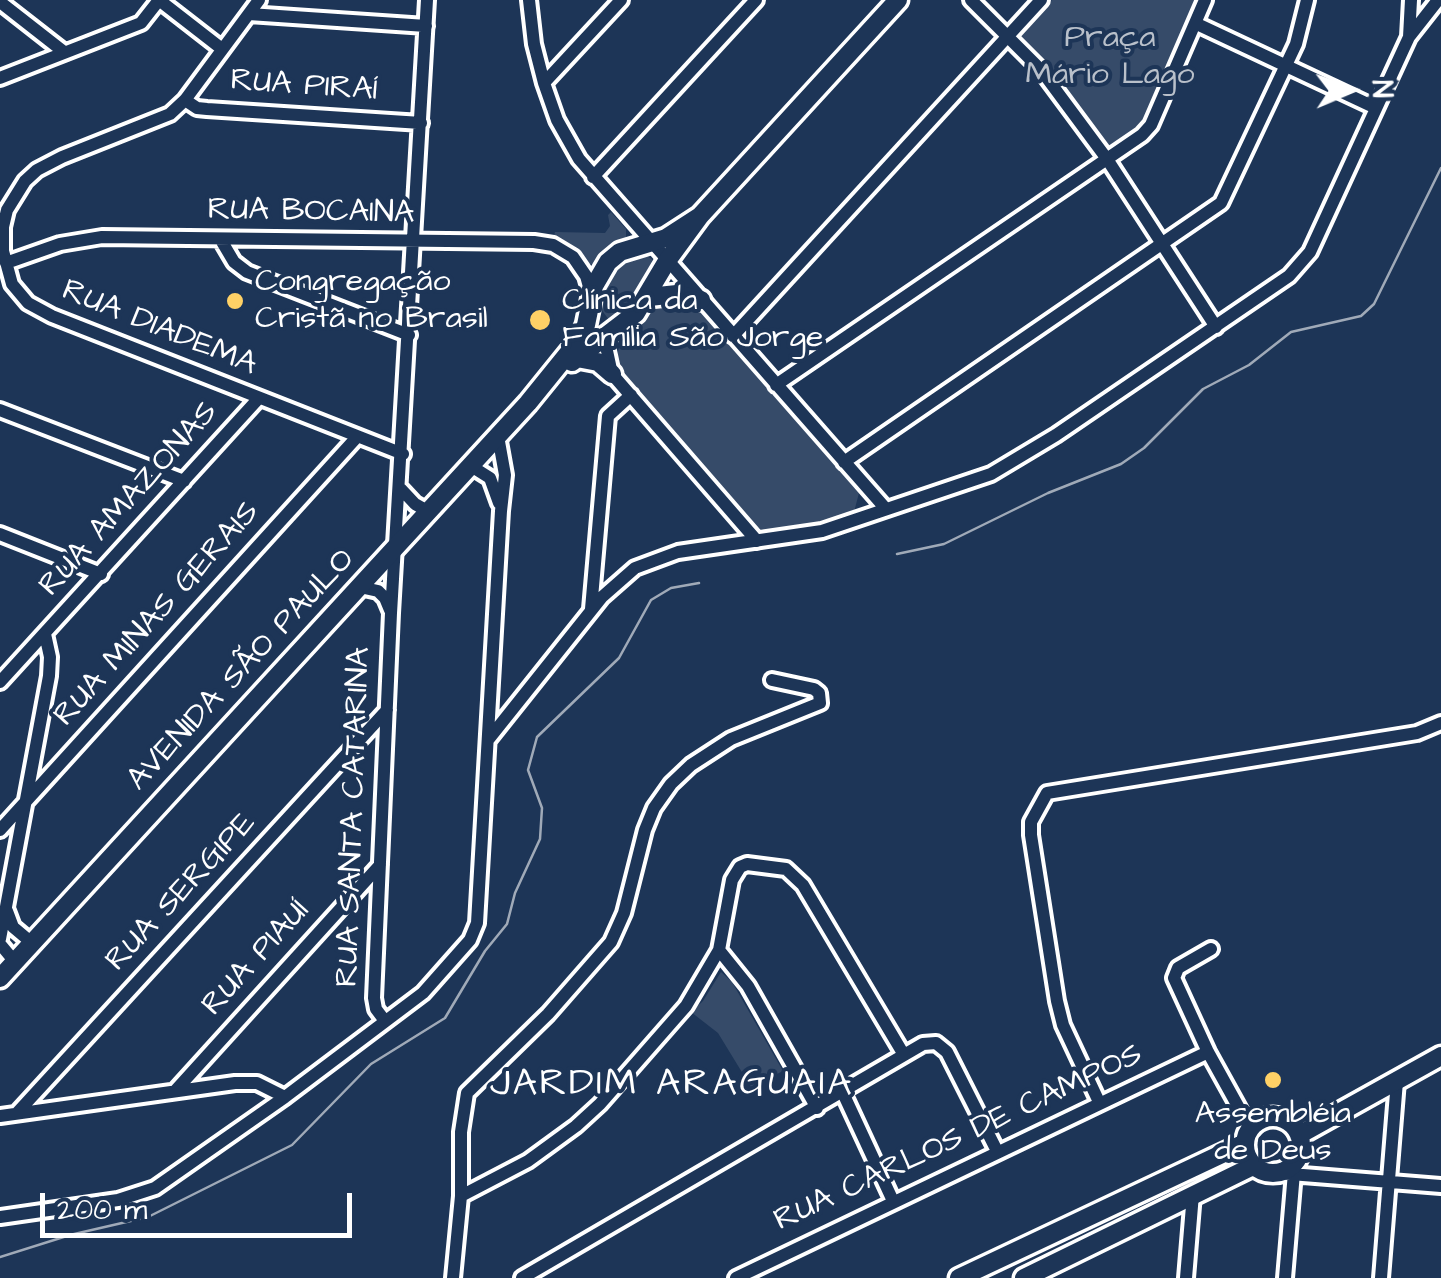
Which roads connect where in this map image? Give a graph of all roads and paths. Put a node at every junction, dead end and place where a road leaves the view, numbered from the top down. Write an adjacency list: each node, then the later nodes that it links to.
1 (159, 0): 20 (street); 21 (street)
2 (259, 0): 15 (street)
3 (427, 0): 17 (street, RUA SANTA CATARINA)
4 (528, 0): 24 (street)
5 (621, 0): 24 (street)
6 (756, 0): 29 (street)
7 (898, 0): 30 (main road, AVENIDA SÃO PAULO)
8 (971, 0): 18 (street)
9 (1041, 0): 18 (street)
10 (1205, 0): 16 (street)
11 (1307, 0): 22 (street)
12 (1411, 0): 19 (street)
13 (1439, 0): 19 (street)
14 (0, 2): 21 (street)
15 (249, 14): 17 (street); 20 (street)
16 (1197, 24): 22 (street); 28 (street)
17 (426, 26): 27 (street, RUA SANTA CATARINA)
18 (1009, 34): 28 (street); 42 (street)
19 (1409, 37): 26 (street)
20 (222, 50): 25 (street)
21 (64, 52): 23 (street)
22 (1286, 66): 26 (street); 34 (street)
23 (0, 78)
24 (544, 83): 29 (street)
25 (186, 100): 27 (street, RUA PIRAÍ); 36 (street)
26 (1376, 108): 40 (street)
27 (421, 122): 32 (street, RUA SANTA CATARINA)
28 (1107, 159): 34 (street); 46 (street)
29 (593, 177): 33 (street)
30 (700, 216): 33 (main road, AVENIDA SÃO PAULO); 35 (main road, AVENIDA SÃO PAULO)
31 (220, 240): 32 (street, RUA BOCAINA); 36 (street, RUA BOCAINA); 41 (street)
32 (414, 242): 38 (street, RUA BOCAINA); 41 (street, RUA SANTA CATARINA)
33 (649, 242): 35 (street); 38 (main road, AVENIDA SÃO PAULO)
34 (1161, 244): 40 (street); 54 (street)
35 (667, 261): 37 (main road, AVENIDA SÃO PAULO); 39 (street)
36 (6, 263): 48 (street, RUA DIADEMA)
37 (648, 296): 39 (main road); 43 (main road, AVENIDA SÃO PAULO)
38 (590, 299): 43 (main road); 49 (main road, AVENIDA SÃO PAULO)
39 (701, 300): 42 (street)
40 (1216, 327): 58 (street)
41 (409, 335): 53 (street, RUA SANTA CATARINA)
42 (732, 336): 46 (street)
43 (604, 337): 44 (main road, AVENIDA SÃO PAULO); 45 (street)
44 (576, 358): 45 (main road); 49 (main road, AVENIDA SÃO PAULO)
45 (612, 374): 47 (street)
46 (776, 386): 54 (street)
47 (630, 396): 62 (street); 64 (street)
48 (259, 398): 51 (street, RUA DIADEMA); 56 (street, RUA AMAZONAS)
49 (528, 404): 52 (main road, AVENIDA SÃO PAULO)
50 (0, 410): 56 (street)
51 (357, 436): 53 (street, RUA DIADEMA); 79 (street, RUA MINAS GERAIS)
52 (498, 436): 55 (main road, AVENIDA SÃO PAULO); 59 (street)
53 (402, 454): 57 (street, RUA SANTA CATARINA)
54 (844, 462): 58 (street)
55 (471, 466): 59 (street); 60 (main road, AVENIDA SÃO PAULO)
56 (184, 481): 65 (street, RUA AMAZONAS)
57 (401, 489): 60 (street); 63 (street, RUA SANTA CATARINA)
58 (886, 509): 62 (street)
59 (501, 511): 78 (street)
60 (429, 512): 63 (main road, AVENIDA SÃO PAULO)
61 (0, 534): 65 (street)
62 (757, 542): 66 (street)
63 (396, 548): 67 (main road, AVENIDA SÃO PAULO); 69 (street, RUA SANTA CATARINA)
64 (595, 558): 66 (street); 68 (street)
65 (101, 574): 70 (street, RUA AMAZONAS)
66 (621, 578): 68 (street)
67 (360, 587): 69 (street, RUA SANTA CATARINA); 84 (main road, AVENIDA SÃO PAULO)
68 (591, 612): 78 (street)
69 (392, 613): 76 (street, RUA SANTA CATARINA)
70 (45, 634): 71 (street, RUA AMAZONAS); 73 (street)
71 (24, 657): 72 (street, RUA AMAZONAS); 73 (street)
72 (6, 666): 75 (street, RUA AMAZONAS)
73 (49, 676): 79 (street)
74 (772, 680): 110 (street)
75 (0, 682)
76 (388, 710): 81 (street, RUA SANTA CATARINA); 99 (street, RUA SERGIPE)
77 (1441, 723): 97 (street)
78 (488, 740): 89 (street)
79 (28, 801): 80 (street, RUA MINAS GERAIS); 82 (street)
80 (0, 830)
81 (380, 865): 89 (street, RUA SANTA CATARINA); 94 (street, RUA PIAUÍ)
82 (6, 908): 83 (street); 84 (street)
83 (0, 941): 87 (street)
84 (32, 943): 87 (main road, AVENIDA SÃO PAULO)
85 (1211, 949): 90 (street)
86 (719, 950): 91 (street); 98 (street); 110 (street)
87 (15, 962): 88 (main road, AVENIDA SÃO PAULO)
88 (0, 978)
89 (384, 1021): 96 (street)
90 (1208, 1052): 97 (street, RUA CARLOS DE CAMPOS); 102 (street)
91 (904, 1055): 95 (street); 103 (street)
92 (1441, 1056): 93 (main road)
93 (1398, 1081): 101 (main road); 106 (street)
94 (175, 1091): 96 (street); 99 (street)
95 (843, 1092): 98 (street); 111 (street)
96 (284, 1097): 112 (street)
97 (1099, 1102): 103 (street, RUA CARLOS DE CAMPOS)
98 (816, 1108): 114 (street)
99 (17, 1113): 100 (street)
100 (0, 1116)
101 (1299, 1134): 102 (main road); 105 (main road)
102 (1248, 1136): 104 (main road); 116 (main road)
103 (997, 1151): 111 (street, RUA CARLOS DE CAMPOS)
104 (1254, 1166): 105 (main road); 108 (main road)
105 (1288, 1168): 106 (street); 109 (street); 109 (street)
106 (1389, 1182): 107 (street); 120 (street)
107 (1441, 1186)
108 (1193, 1194): 117 (main road); 118 (street)
109 (1292, 1195): 119 (street)
110 (461, 1196): 113 (street)
111 (893, 1201): 115 (street, RUA CARLOS DE CAMPOS)
112 (0, 1217)
113 (455, 1275)
114 (522, 1278)
115 (736, 1278)
116 (959, 1278)
117 (1024, 1278)
118 (1186, 1278)
119 (1285, 1278)
120 (1382, 1278)

